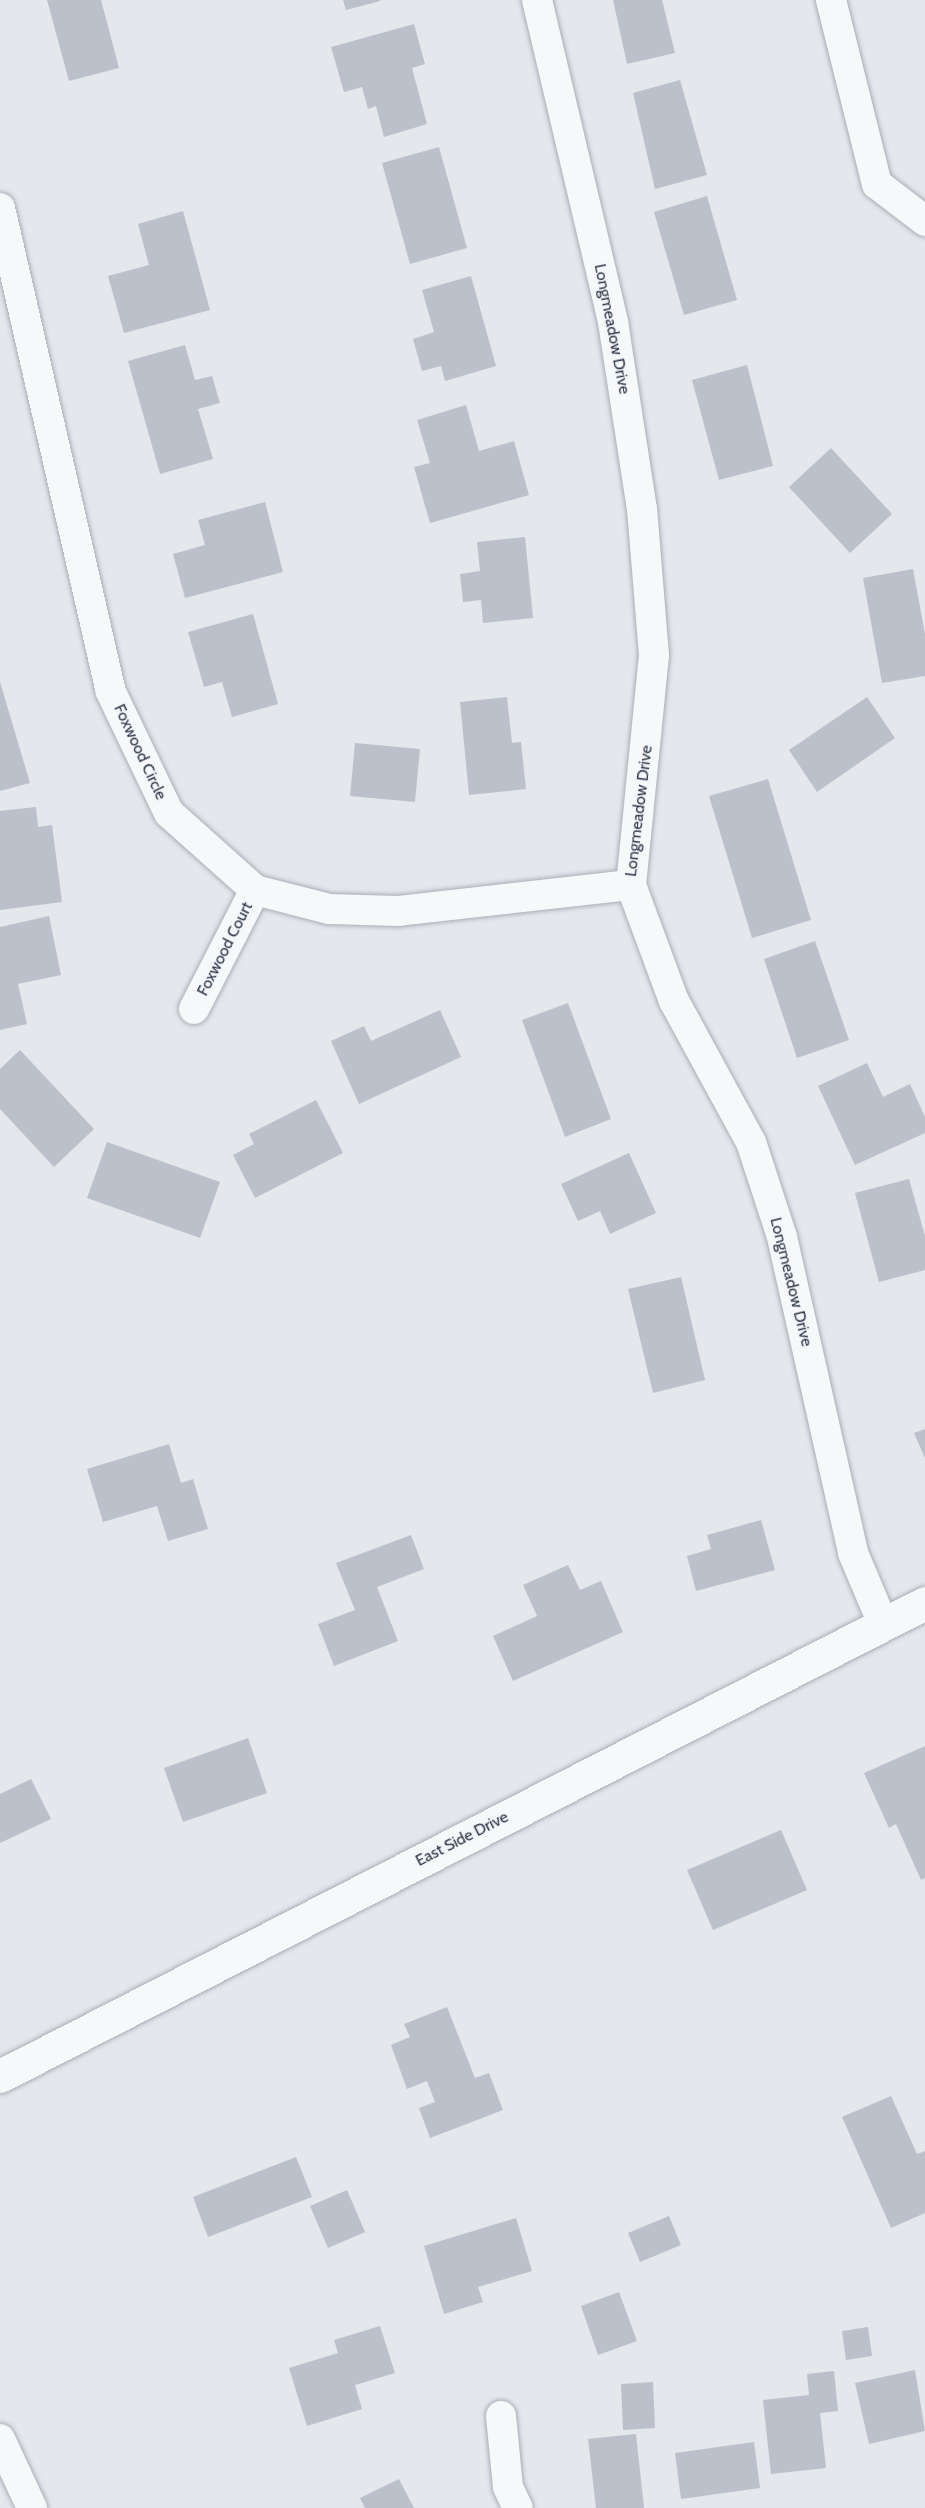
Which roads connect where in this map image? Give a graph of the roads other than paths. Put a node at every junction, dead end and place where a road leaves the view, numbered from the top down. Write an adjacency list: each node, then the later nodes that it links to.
1 (537, 0): 5 (street, Longmeadow Drive)
2 (831, 0): 4 (street)
3 (0, 208): 6 (street, Foxwood Circle)
4 (925, 221)
5 (631, 885): 6 (street, Foxwood Circle); 9 (street, Longmeadow Drive)
6 (255, 890): 7 (street, Foxwood Court)
7 (194, 1009)
8 (925, 1603): 9 (street, East Side Drive)
9 (883, 1624): 10 (street, East Side Drive)
10 (0, 2076)
11 (501, 2416): 14 (street)
12 (0, 2439): 13 (street)
13 (32, 2508)
14 (518, 2508)

